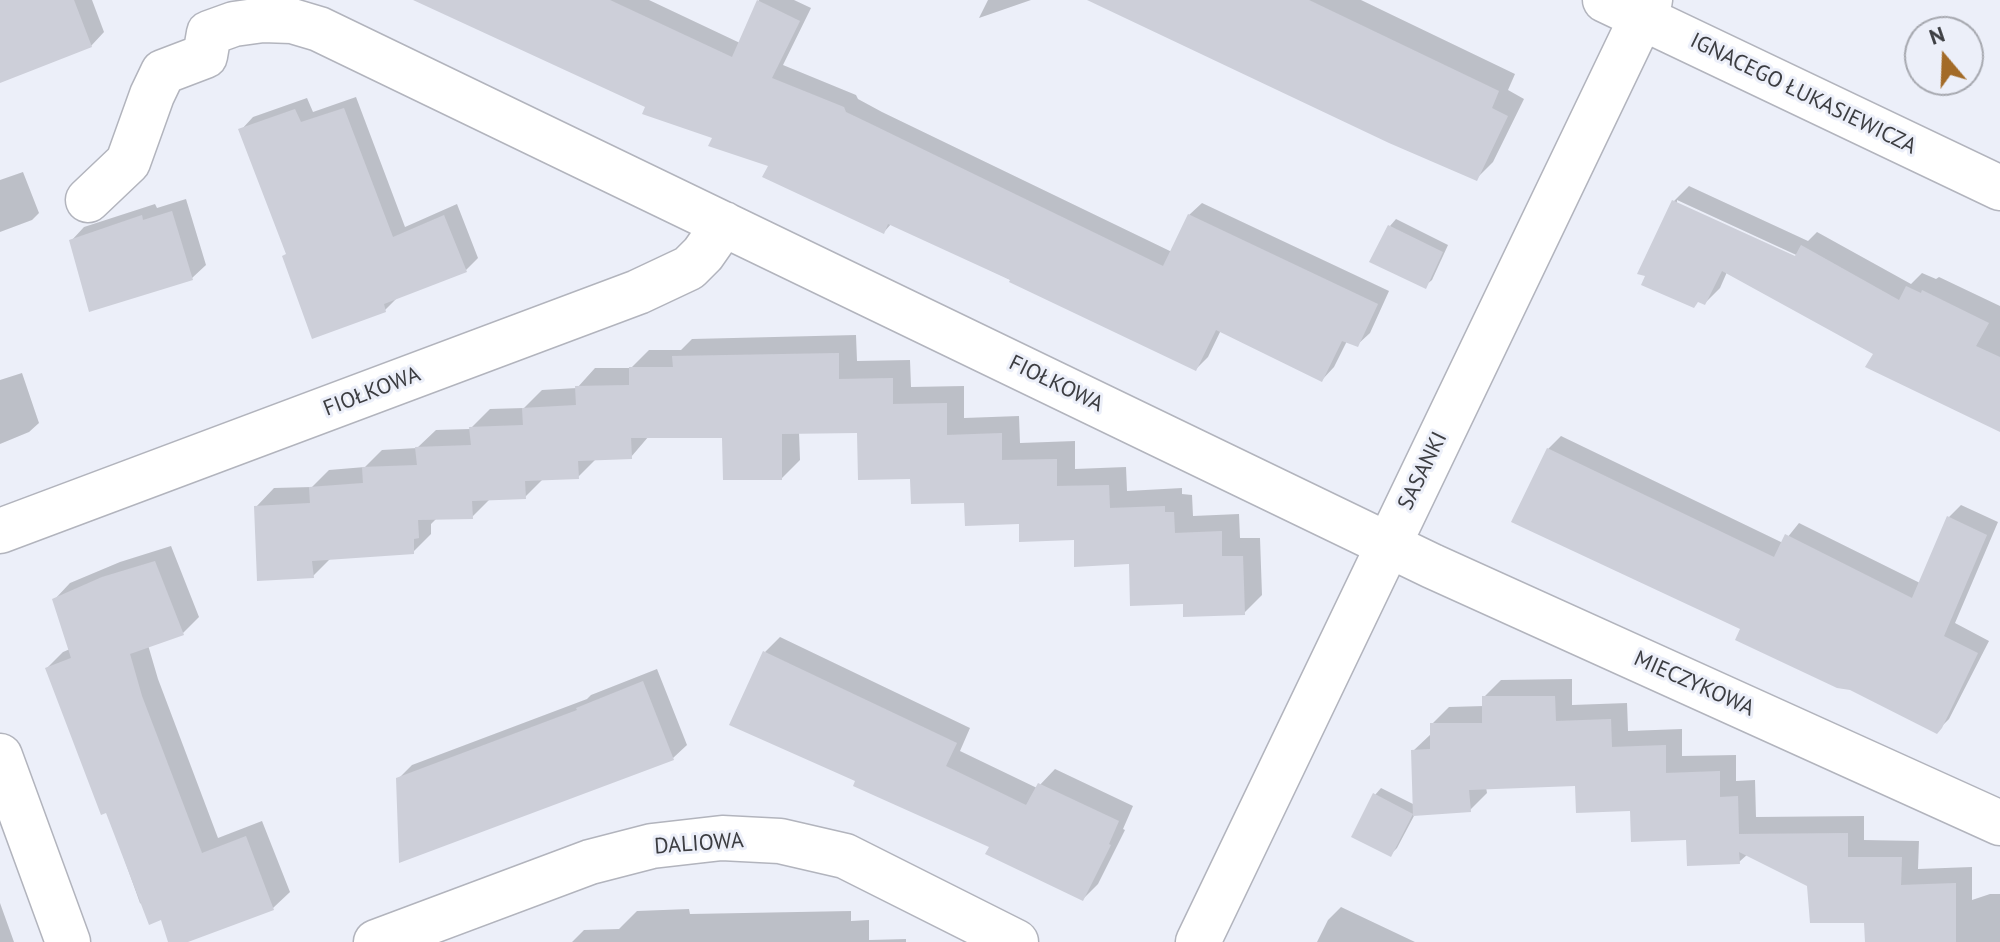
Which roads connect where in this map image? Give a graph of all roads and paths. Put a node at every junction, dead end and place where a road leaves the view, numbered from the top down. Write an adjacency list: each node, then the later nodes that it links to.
1 (1632, 6): 2 (street, IGNACEGO ŁUKASIEWICZA); 6 (street, SASANKI)
2 (2000, 188)
3 (88, 200): 4 (street, FIOŁKOWA)
4 (724, 224): 5 (street, FIOŁKOWA); 6 (street, FIOŁKOWA)
5 (0, 531)
6 (1388, 544): 8 (street, MIECZYKOWA); 12 (street, SASANKI)
7 (0, 756): 9 (street)
8 (2000, 823)
9 (68, 942)
10 (376, 942): 11 (street, DALIOWA)
11 (1016, 942)
12 (1198, 942)

